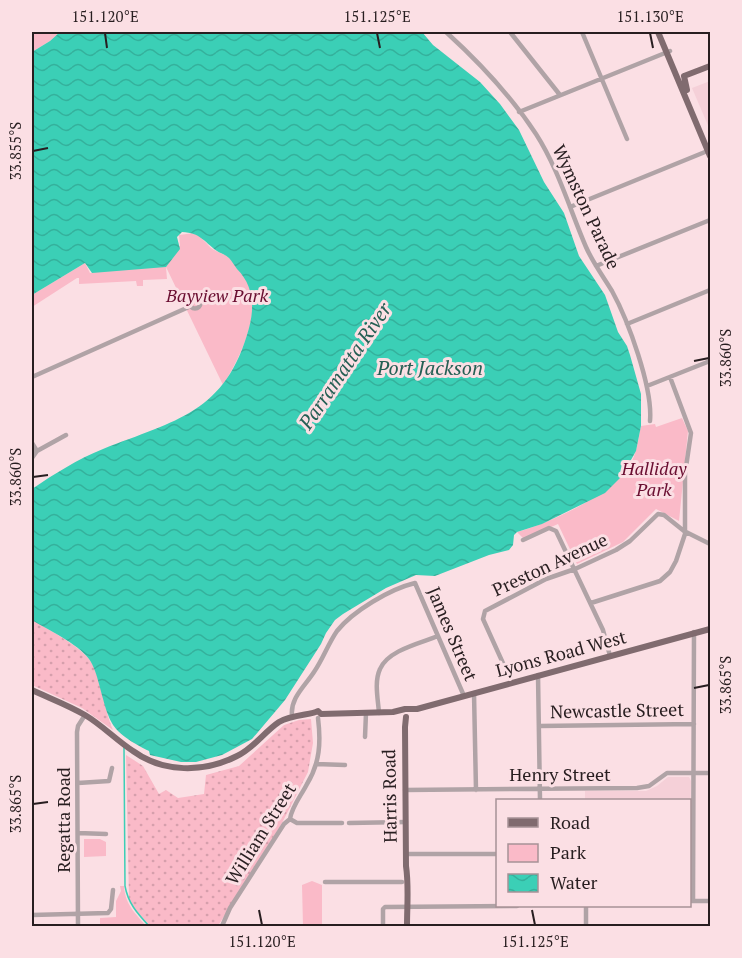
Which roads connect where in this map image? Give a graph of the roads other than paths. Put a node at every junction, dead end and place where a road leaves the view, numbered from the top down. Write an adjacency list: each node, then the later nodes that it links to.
1 (446, 32): 10 (street, Wymston Parade)
2 (510, 32): 9 (street)
3 (582, 32): 7 (street)
4 (660, 32): 5 (main road)
5 (668, 51): 7 (street); 8 (main road)
6 (711, 66): 8 (main road)
7 (602, 78): 9 (street); 11 (street)
8 (681, 78): 12 (main road)
9 (560, 95): 10 (street)
10 (519, 112): 13 (street, Wymston Parade)
11 (627, 139)
12 (710, 149): 13 (street)
13 (570, 207): 15 (street, Wymston Parade)
14 (711, 220): 15 (street)
15 (596, 266): 18 (street, Wymston Parade)
16 (711, 290): 18 (street)
17 (191, 306): 20 (street)
18 (627, 324): 22 (street, Wymston Parade)
19 (711, 361): 21 (street)
20 (32, 377)
21 (670, 377): 22 (street); 28 (street)
22 (647, 386): 23 (street, Wymston Parade)
23 (650, 421)
24 (66, 435): 26 (street)
25 (32, 443): 26 (street)
26 (37, 451): 27 (street)
27 (32, 458)
28 (684, 531): 30 (street); 31 (street, Preston Avenue); 32 (street)
29 (523, 540): 31 (street)
30 (711, 544)
31 (575, 569): 32 (street); 38 (street, Preston Avenue)
32 (591, 603): 36 (street)
33 (711, 629): 34 (main road, Lyons Road West)
34 (694, 632): 36 (main road, Lyons Road West); 48 (street)
35 (438, 636): 41 (street, James Street); 42 (street); 47 (street, James Street)
36 (610, 656): 37 (main road, Lyons Road West)
37 (538, 675): 38 (main road, Lyons Road West); 49 (street)
38 (512, 683): 40 (main road, Lyons Road West)
39 (32, 690): 45 (main road)
40 (474, 693): 41 (main road, Lyons Road West); 59 (street)
41 (464, 696): 44 (main road, Lyons Road West)
42 (379, 712): 43 (main road); 44 (main road)
43 (366, 713): 46 (main road); 50 (street)
44 (404, 714): 58 (main road, Harris Road)
45 (85, 715): 47 (main road); 56 (street, Regatta Road)
46 (318, 715): 47 (main road); 51 (street, William Street)
47 (292, 716)
48 (694, 724): 49 (street, Newcastle Street); 54 (street)
49 (540, 726): 57 (street)
50 (365, 737)
51 (316, 764): 52 (street); 61 (street, William Street)
52 (345, 765)
53 (112, 768): 56 (street)
54 (694, 773): 55 (street, Henry Street); 57 (street, Henry Street); 67 (street)
55 (711, 773)
56 (78, 783): 65 (street, Regatta Road)
57 (540, 789): 59 (street, Henry Street); 60 (street)
58 (405, 790): 59 (street, Henry Street); 62 (main road, Harris Road)
59 (476, 790)
60 (540, 799)
61 (290, 819): 63 (street); 81 (street, William Street)
62 (406, 822): 64 (street); 68 (main road, Harris Road)
63 (342, 823)
64 (349, 823)
65 (78, 833): 66 (street); 78 (street, Regatta Road)
66 (106, 834)
67 (691, 851): 73 (street)
68 (406, 854): 69 (street); 71 (main road, Harris Road)
69 (496, 854)
70 (325, 882): 71 (street)
71 (405, 882): 77 (main road, Harris Road)
72 (113, 890): 78 (street)
73 (691, 901): 74 (street)
74 (711, 901)
75 (496, 906): 77 (street)
76 (586, 907): 84 (street)
77 (407, 908): 82 (street); 83 (main road, Harris Road)
78 (78, 914): 79 (street); 80 (street, Regatta Road)
79 (32, 915)
80 (78, 927)
81 (222, 927)
82 (383, 927)
83 (407, 927)
84 (586, 927)

